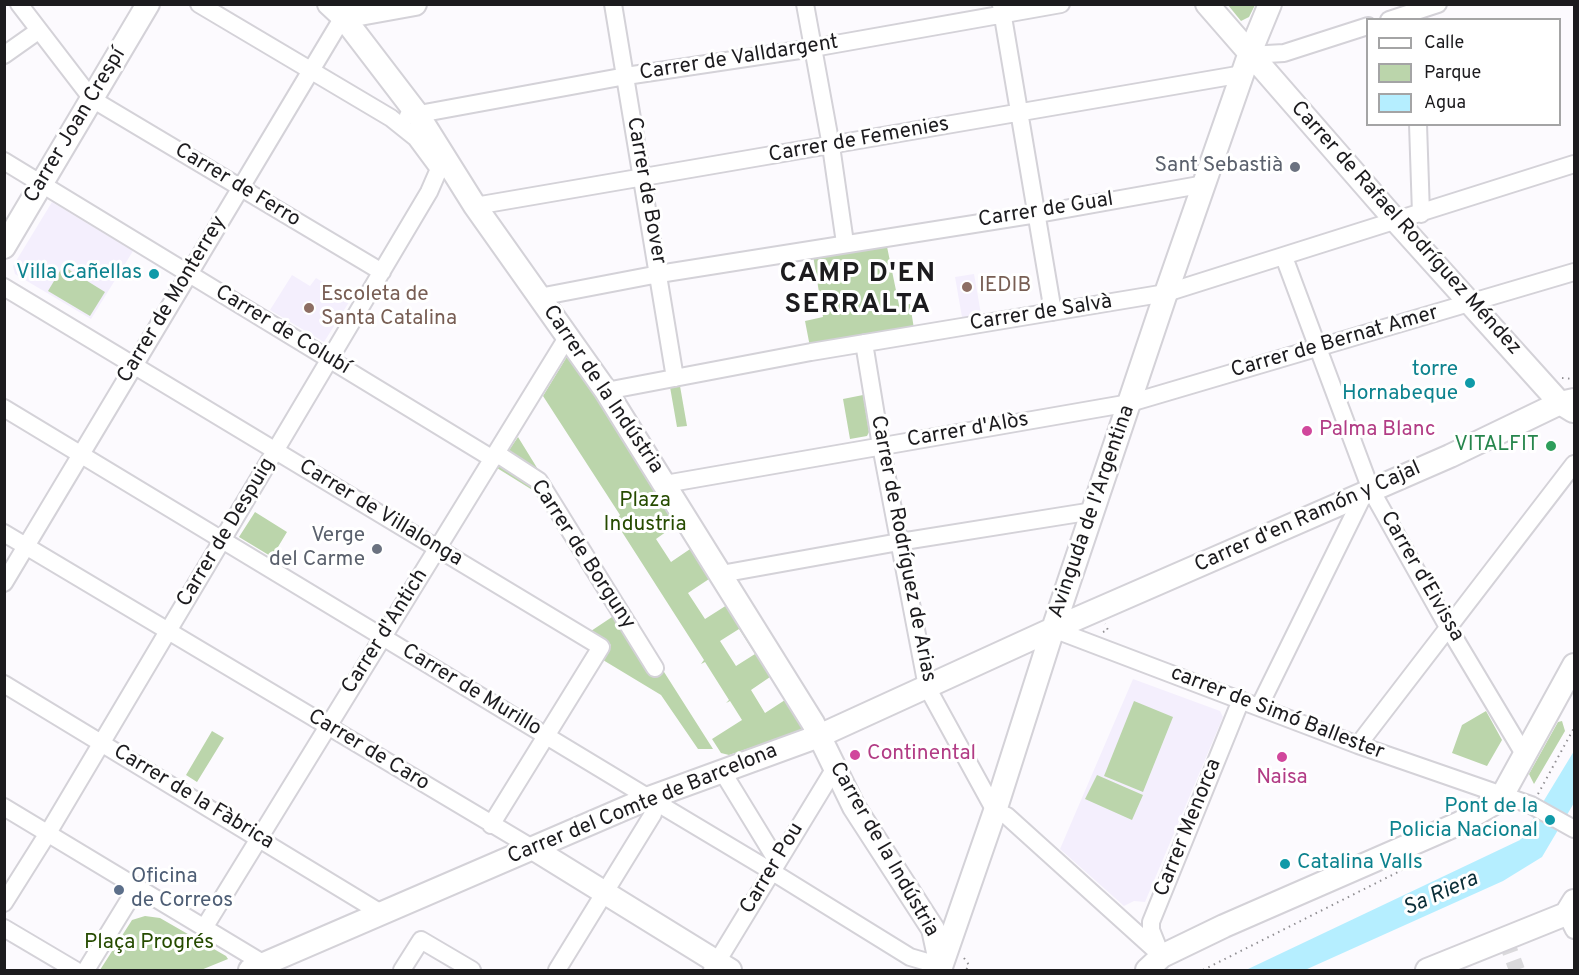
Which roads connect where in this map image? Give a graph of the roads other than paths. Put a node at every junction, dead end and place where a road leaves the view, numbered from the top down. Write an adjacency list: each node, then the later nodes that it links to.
1 (19, 4): 16 (street)
2 (148, 4): 22 (street, Carrer Joan Crespí)
3 (199, 4): 20 (street)
4 (613, 4): 21 (street, Carrer de Bover)
5 (805, 4): 17 (street)
6 (1061, 4): 11 (street, Carrer de Valldargent)
7 (1207, 4): 19 (street, Carrer de Rafael Rodríguez Méndez)
8 (1270, 4): 19 (street, Avinguda de l'Argentina)
9 (1438, 4): 13 (street)
10 (409, 5): 12 (street)
11 (1001, 9): 17 (street, Carrer de Valldargent); 23 (street)
12 (336, 11): 20 (street, Carrer de Monterrey); 25 (street, Carrer de la Indústria)
13 (1414, 12): 14 (street)
14 (1395, 18)
15 (1366, 27): 19 (street, Carrer de Femenies)
16 (38, 31): 18 (street); 22 (street)
17 (813, 48): 21 (street, Carrer de Valldargent); 27 (street)
18 (4, 55)
19 (1246, 64): 23 (street, Carrer de Femenies); 32 (street, Avinguda de l'Argentina); 38 (street, Carrer de Rafael Rodríguez Méndez)
20 (310, 72): 24 (street); 33 (street, Carrer de Monterrey)
21 (626, 76): 25 (street, Carrer de Valldargent); 30 (street, Carrer de Bover)
22 (92, 99): 31 (street, Carrer Joan Crespí); 33 (street, Carrer de Ferro)
23 (1018, 112): 27 (street, Carrer de Femenies); 36 (street)
24 (381, 113): 25 (street, Carrer de Valldargent); 34 (street, Carrer de Despuig)
25 (418, 115): 35 (street, Carrer de la Indústria)
26 (1418, 126): 37 (street)
27 (831, 146): 30 (street, Carrer de Femenies); 39 (street)
28 (4, 161): 31 (street, Carrer de Colubí)
29 (1575, 164): 37 (street, Carrer de Salvà)
30 (642, 178): 35 (street, Carrer de Femenies); 45 (street, Carrer de Bover)
31 (41, 184): 40 (street, Carrer Joan Crespí); 44 (street, Carrer de Colubí)
32 (1205, 184): 36 (street, Carrer de Gual); 47 (street, Avinguda de l'Argentina)
33 (240, 188): 42 (street, Carrer de Ferro); 44 (street, Carrer de Monterrey)
34 (429, 192): 35 (street); 42 (street, Carrer de Despuig)
35 (469, 197): 48 (street, Carrer de la Indústria)
36 (1037, 214): 39 (street, Carrer de Gual); 50 (street)
37 (1421, 214): 38 (street, Carrer de Salvà)
38 (1397, 222): 41 (street, Carrer de Salvà); 49 (street, Carrer de Rafael Rodríguez Méndez)
39 (845, 243): 45 (street, Carrer de Gual)
40 (4, 247)
41 (1284, 257): 47 (street, Carrer de Salvà); 53 (street, Carrer d'Eivissa)
42 (382, 272): 54 (street, Carrer de Despuig)
43 (1575, 272): 49 (street, Carrer de Bernat Amer)
44 (189, 274): 54 (street, Carrer de Colubí); 55 (street, Carrer de Monterrey)
45 (659, 274): 48 (street, Carrer de Gual); 56 (street, Carrer de Bover)
46 (4, 287): 55 (street, Carrer de Villalonga)
47 (1166, 293): 50 (street, Carrer de Salvà); 58 (street, Avinguda de l'Argentina)
48 (539, 297): 51 (street, Carrer de la Indústria)
49 (1471, 304): 53 (street, Carrer de Bernat Amer); 59 (street, Carrer de Rafael Rodríguez Méndez)
50 (1053, 312): 52 (street, Carrer de Salvà)
51 (568, 336): 57 (street, Carrer de la Indústria); 64 (street, Carrer d'Antich)
52 (864, 343): 56 (street, Carrer de Salvà); 61 (street, Carrer de Rodríguez de Arias)
53 (1318, 348): 58 (street, Carrer de Bernat Amer); 67 (street, Carrer d'Eivissa)
54 (330, 360): 62 (street, Carrer de Despuig); 64 (street, Carrer de Colubí)
55 (134, 365): 62 (street, Carrer de Villalonga); 63 (street, Carrer de Monterrey)
56 (675, 378): 57 (street, Carrer de Salvà)
57 (606, 391): 66 (street, Carrer de la Indústria)
58 (1130, 403): 61 (street, Carrer d'Alòs); 68 (street, Avinguda de l'Argentina)
59 (1570, 405): 67 (street, Carrer d'en Ramón y Cajal)
60 (4, 408): 63 (street, Carrer de Murillo)
61 (881, 446): 66 (street, Carrer d'Alòs); 71 (street, Carrer de Rodríguez de Arias)
62 (276, 451): 70 (street, Carrer de Despuig); 73 (street, Carrer de Villalonga)
63 (81, 454): 70 (street, Carrer de Murillo); 72 (street, Carrer de Monterrey)
64 (495, 456): 73 (street, Carrer d'Antich); 81 (street, Carrer de Borguny)
65 (1575, 464): 76 (street)
66 (664, 484): 74 (street, Carrer de la Indústria)
67 (1368, 492): 76 (street, Carrer d'Eivissa); 77 (street, Carrer d'en Ramón y Cajal); 85 (street)
68 (1093, 512): 71 (street); 77 (street, Avinguda de l'Argentina)
69 (4, 533): 72 (street, Carrer de Caro)
70 (222, 540): 78 (street, Carrer de Despuig); 79 (street, Carrer de Murillo)
71 (899, 542): 74 (street); 83 (street, Carrer de Rodríguez de Arias)
72 (26, 546): 75 (street, Carrer de Monterrey); 78 (street, Carrer de Caro)
73 (437, 548): 79 (street, Carrer d'Antich); 87 (street, Carrer de Villalonga)
74 (721, 574): 88 (street, Carrer de la Indústria)
75 (4, 583)
76 (1448, 627): 90 (street); 91 (street, Carrer d'Eivissa)
77 (1053, 629): 83 (street, Carrer del Comte de Barcelona); 84 (street, carrer de Simó Ballester); 97 (street, Avinguda de l'Argentina)
78 (168, 631): 86 (street, Carrer de Caro); 89 (street, Carrer de Despuig)
79 (383, 637): 86 (street, Carrer d'Antich); 87 (street, Carrer de Murillo)
80 (1575, 665): 91 (street)
81 (655, 668)
82 (4, 684): 89 (street, Carrer de la Fàbrica)
83 (927, 687): 88 (street, Carrer del Comte de Barcelona); 97 (street, Carrer de Rodríguez de Arias)
84 (1241, 700): 85 (street, carrer de Simó Ballester); 111 (street, Carrer Menorca)
85 (1259, 707): 90 (street, carrer de Simó Ballester)
86 (328, 727): 98 (street, Carrer de Caro); 101 (street, Carrer d'Antich)
87 (546, 736): 95 (street, Carrer de Murillo); 98 (street)
88 (819, 736): 92 (street, Carrer de la Indústria); 93 (street, Carrer del Comte de Barcelona)
89 (102, 743): 100 (street, Carrer de Despuig); 101 (street, Carrer de la Fàbrica)
90 (1358, 745): 94 (street, carrer de Simó Ballester)
91 (1524, 754): 94 (street)
92 (835, 768): 103 (street, Carrer Pou); 114 (street, Carrer de la Indústria)
93 (722, 771): 95 (street, Carrer del Comte de Barcelona); 103 (street)
94 (1502, 796): 99 (street); 111 (street)
95 (649, 798): 102 (street, Carrer del Comte de Barcelona); 103 (street, Carrer de Murillo); 105 (street)
96 (4, 807): 100 (street)
97 (995, 811): 111 (street); 114 (street, Avinguda de l'Argentina)
98 (491, 825): 102 (street, Carrer de Caro)
99 (1575, 829)
100 (48, 833): 104 (street); 106 (street, Carrer de Despuig)
101 (259, 839): 107 (street, Carrer de la Fàbrica); 110 (street, Carrer d'Antich)
102 (534, 849): 105 (street, Carrer de Caro); 107 (street, Carrer del Comte de Barcelona)
103 (774, 866): 112 (street, Carrer Pou); 114 (street, Carrer de Murillo)
104 (137, 887): 110 (street); 116 (street)
105 (604, 893): 112 (street, Carrer de Caro); 119 (street)
106 (4, 903)
107 (381, 913): 113 (street, Carrer del Comte de Barcelona)
108 (1572, 915): 120 (street)
109 (4, 928): 115 (street)
110 (204, 928): 113 (street)
111 (1155, 963)
112 (719, 968)
113 (263, 969)
114 (943, 969)
115 (75, 970)
116 (86, 970)
117 (402, 970): 118 (street)
118 (472, 970)
119 (557, 970)
120 (1427, 970)

